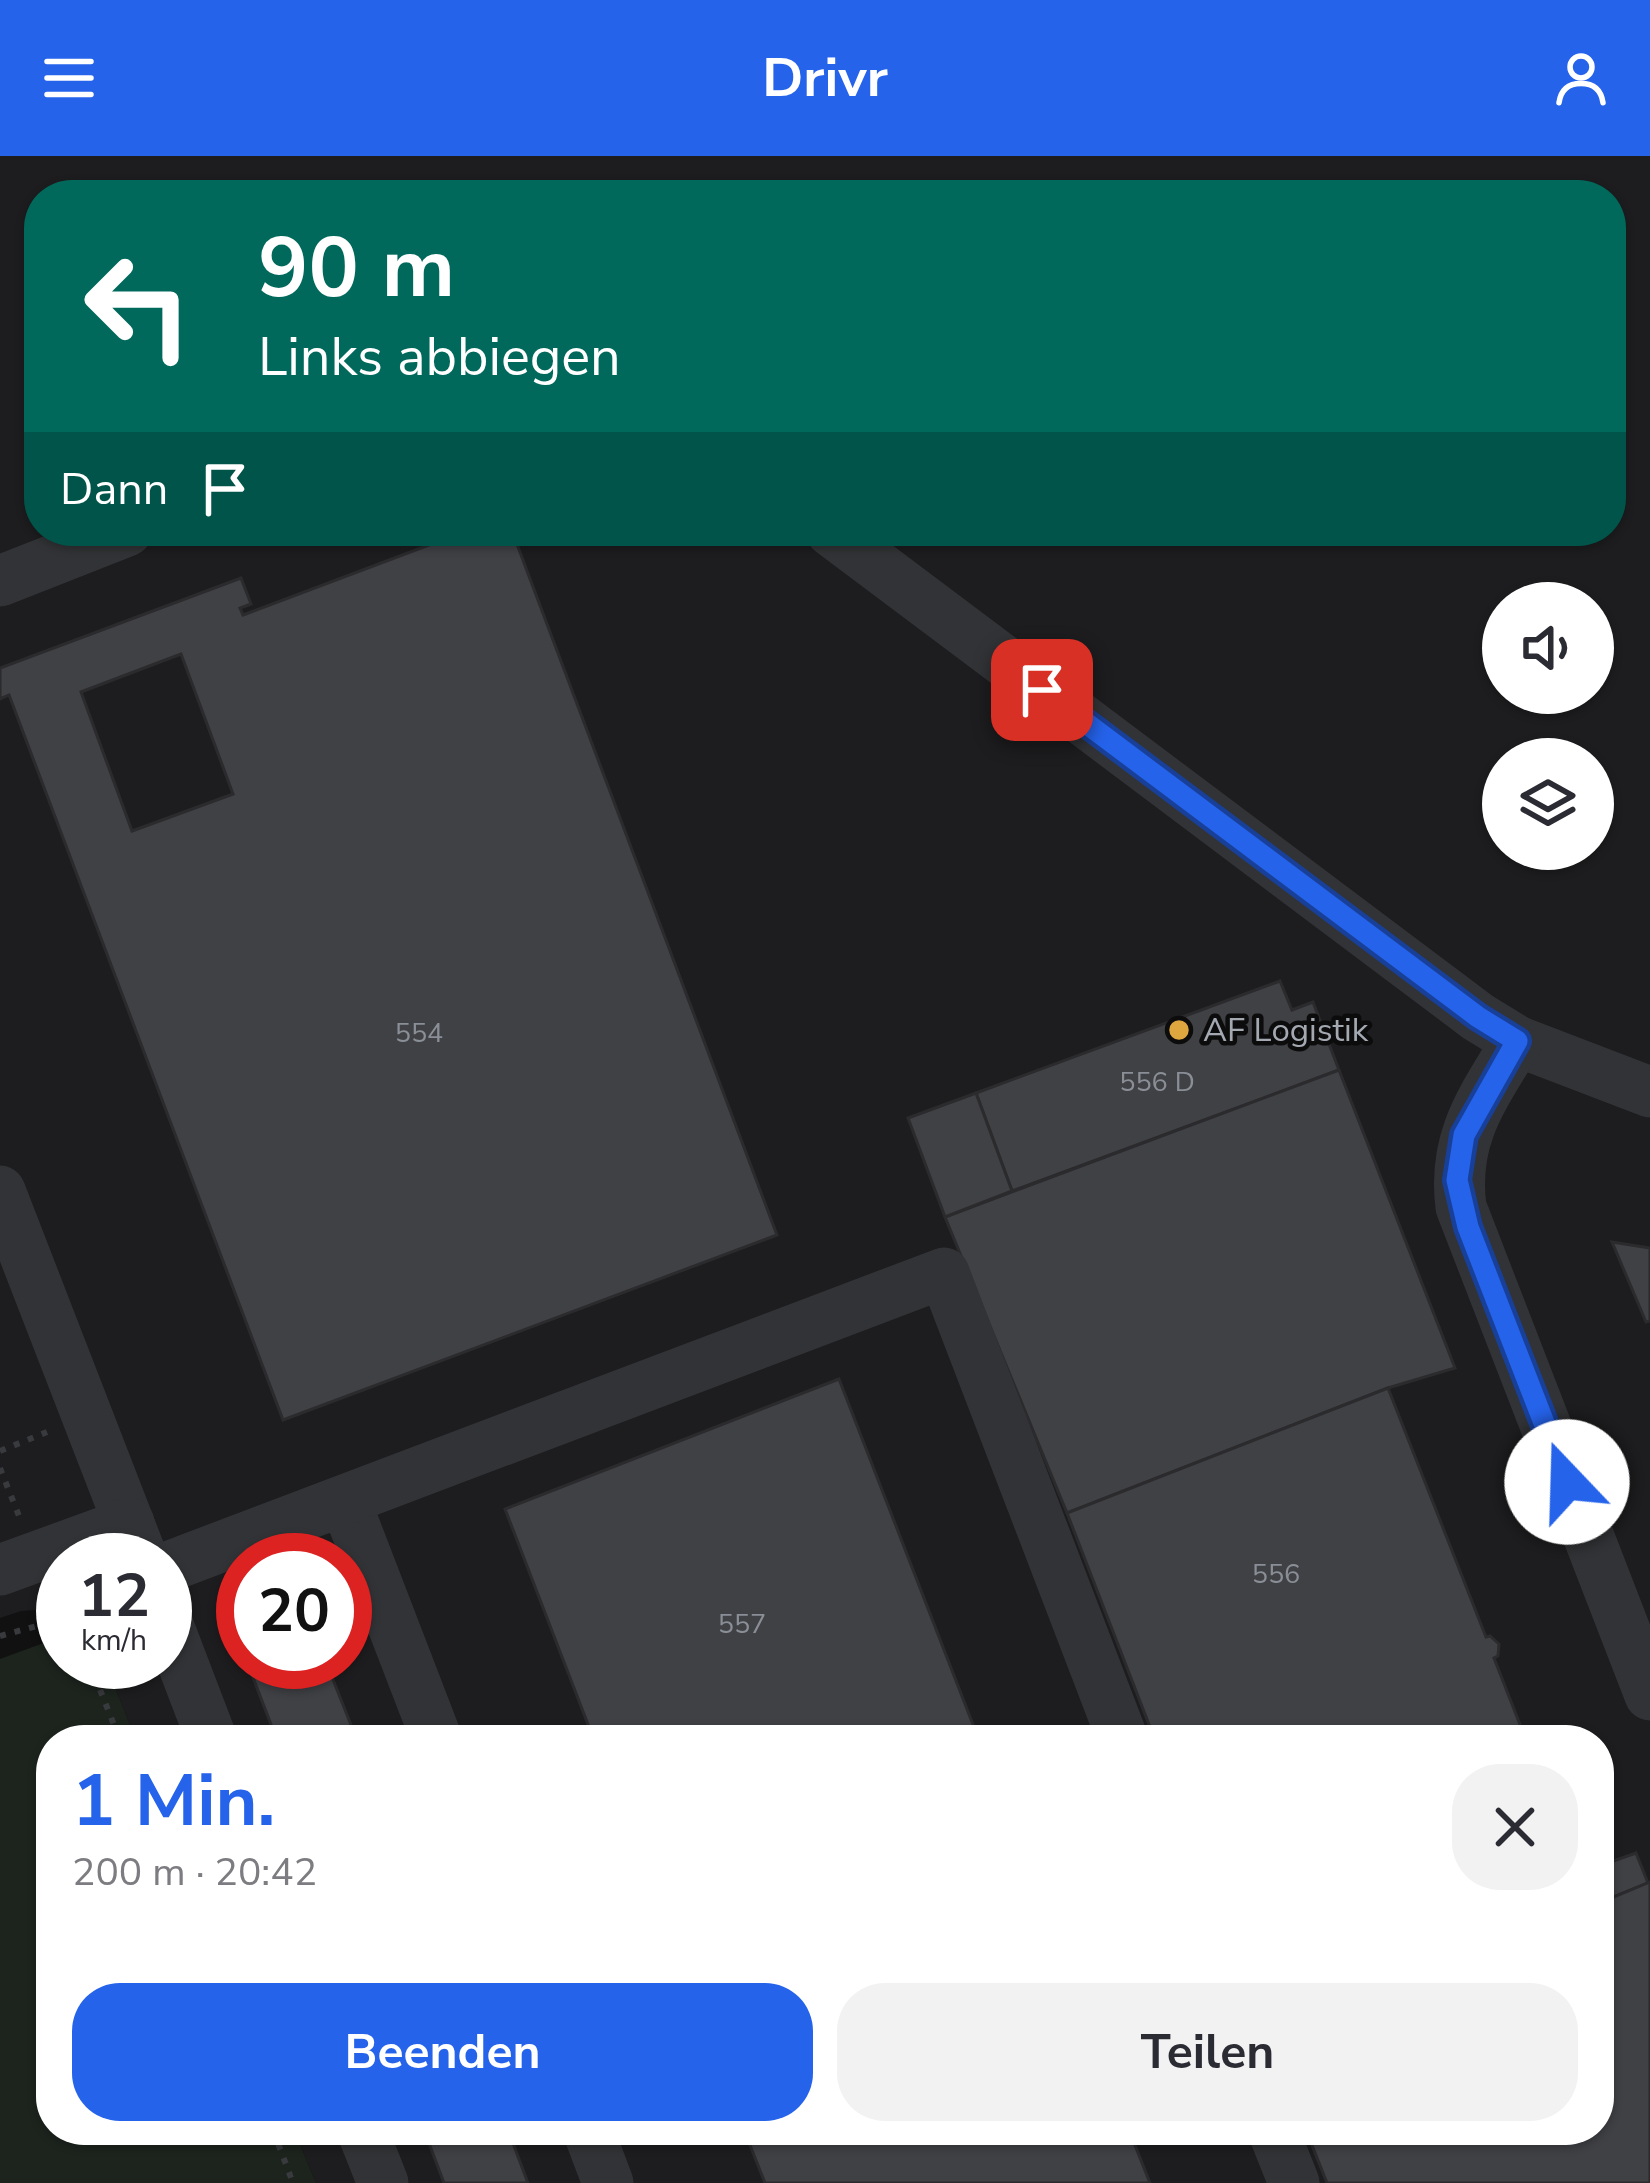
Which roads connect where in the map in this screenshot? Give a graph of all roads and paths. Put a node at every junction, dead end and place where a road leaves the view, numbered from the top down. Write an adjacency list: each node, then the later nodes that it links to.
1 (89, 546): 3 (lane)
2 (851, 546): 4 (lane)
3 (0, 581)
4 (1517, 1041): 5 (lane); 18 (lane)
5 (1650, 1092)
6 (0, 1191): 10 (lane)
7 (0, 1468): 9 (path)
8 (345, 1502): 11 (lane); 21 (lane); 22 (lane)
9 (19, 1516)
10 (133, 1533)
11 (192, 1558)
12 (36, 1562): 13 (lane)
13 (0, 1570)
14 (36, 1626): 15 (path)
15 (0, 1636)
16 (192, 1688): 20 (lane)
17 (100, 1689): 19 (path)
18 (1650, 1695)
19 (114, 1725)
20 (206, 1725)
21 (431, 1725)
22 (1118, 1725)
23 (279, 2145): 27 (path)
24 (368, 2145): 28 (lane)
25 (594, 2145): 29 (lane)
26 (1279, 2145): 30 (lane)
27 (293, 2183)
28 (383, 2183)
29 (608, 2183)
30 (1294, 2183)

